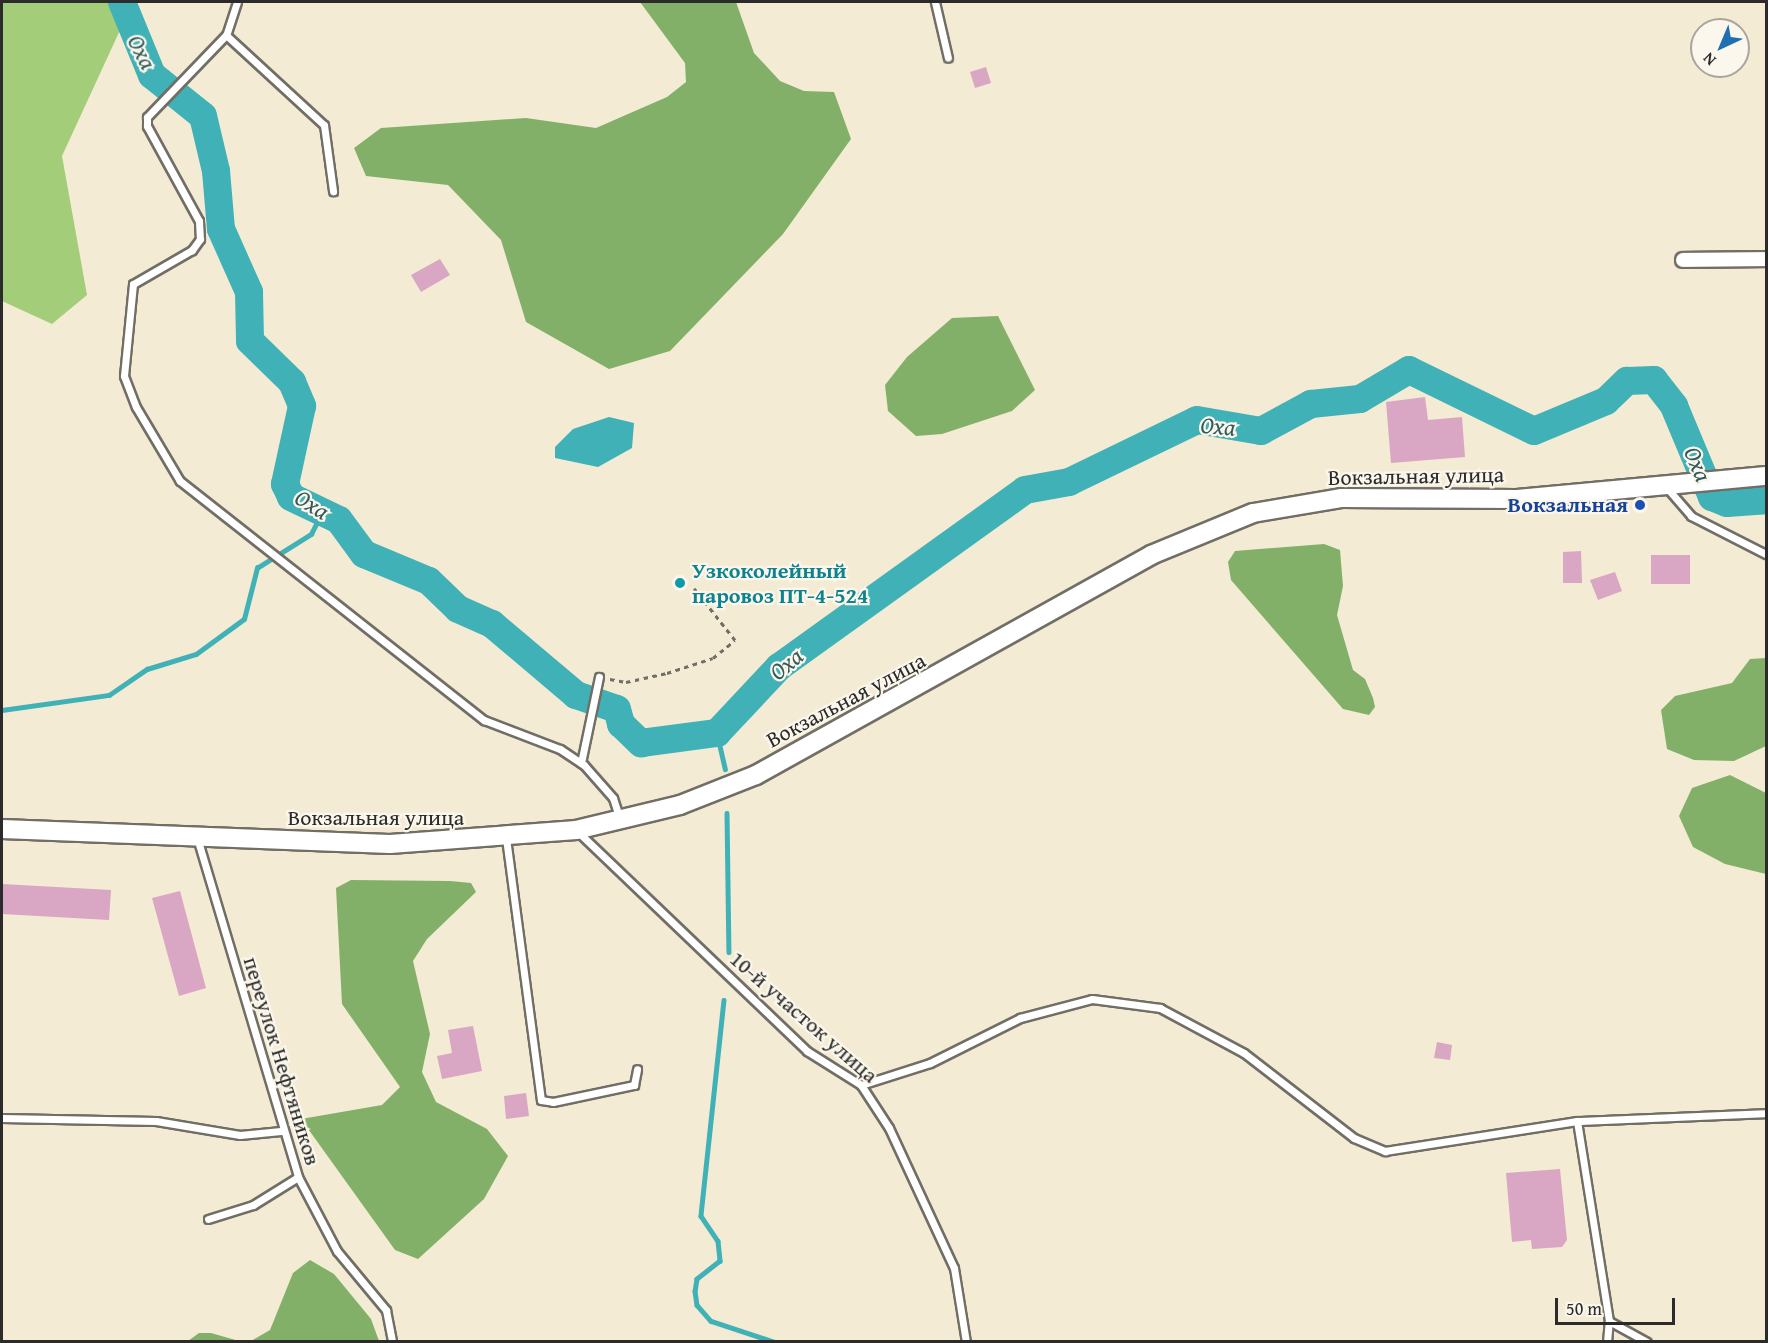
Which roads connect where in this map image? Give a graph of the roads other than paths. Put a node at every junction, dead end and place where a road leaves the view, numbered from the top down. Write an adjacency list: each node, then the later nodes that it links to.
1 (237, 2): 3 (lane)
2 (935, 2): 4 (lane)
3 (226, 35): 5 (lane); 12 (lane)
4 (948, 58)
5 (333, 191)
6 (1767, 259): 7 (street)
7 (1683, 260)
8 (1766, 476): 9 (street, Вокзальная улица)
9 (1675, 488): 10 (lane); 13 (street, Вокзальная улица)
10 (1767, 554)
11 (599, 677): 12 (lane)
12 (581, 763): 13 (lane)
13 (620, 820): 15 (street, Вокзальная улица)
14 (2, 830): 17 (street, Вокзальная улица)
15 (576, 830): 16 (street, Вокзальная улица); 19 (lane, 10-й участок улица)
16 (506, 838): 17 (street, Вокзальная улица); 18 (lane)
17 (198, 841): 23 (lane, переулок Нефтяников)
18 (637, 1069)
19 (861, 1085): 22 (lane); 28 (lane, 10-й участок улица)
20 (1767, 1113): 22 (lane)
21 (2, 1118): 23 (lane)
22 (1577, 1122): 26 (lane)
23 (281, 1131): 24 (lane, переулок Нефтяников)
24 (298, 1177): 25 (lane); 27 (lane, переулок Нефтяников)
25 (208, 1219)
26 (1609, 1321): 29 (lane); 30 (lane)
27 (392, 1341)
28 (966, 1341)
29 (1607, 1341)
30 (1647, 1341)

